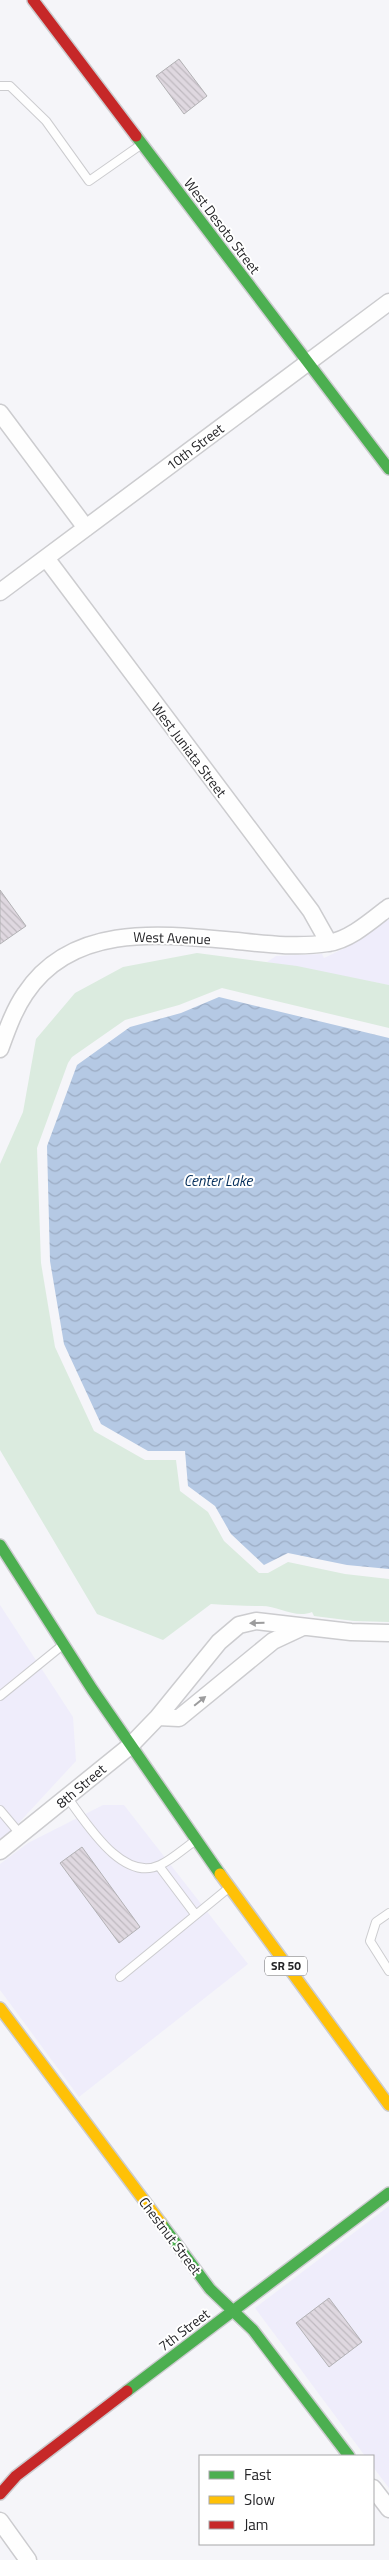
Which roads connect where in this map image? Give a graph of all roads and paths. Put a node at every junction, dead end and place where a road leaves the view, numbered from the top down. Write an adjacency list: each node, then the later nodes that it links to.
1 (33, 0): 3 (main road, West Desoto Street)
2 (0, 86): 3 (lane)
3 (142, 144): 5 (main road, West Desoto Street)
4 (389, 302): 5 (street, 10th Street)
5 (308, 363): 7 (main road, West Desoto Street); 8 (street, 10th Street)
6 (0, 413): 8 (street)
7 (389, 469)
8 (86, 528): 9 (street, 10th Street)
9 (46, 558): 10 (street, 10th Street); 12 (street, West Juniata Street)
10 (0, 592)
11 (389, 906): 12 (street, West Avenue)
12 (329, 943): 13 (street, West Avenue)
13 (0, 1046)
14 (2, 1551): 17 (main road, SR 50)
15 (305, 1626): 16 (street, 8th Street); 19 (street, one-way to 15); 19 (street, 8th Street, one-way to 19)
16 (389, 1633)
17 (62, 1646): 18 (lane); 20 (main road, SR 50)
18 (0, 1696)
19 (158, 1717): 20 (street, 8th Street)
20 (130, 1746): 21 (street, 8th Street); 24 (main road, SR 50)
21 (67, 1797): 23 (street, 8th Street); 26 (lane)
22 (0, 1810): 23 (lane)
23 (21, 1835): 25 (street, 8th Street)
24 (195, 1840): 26 (lane); 27 (main road, SR 50)
25 (0, 1851)
26 (159, 1866): 29 (lane)
27 (229, 1888): 29 (lane); 33 (main road, SR 50)
28 (389, 1913): 30 (lane)
29 (195, 1914): 31 (lane)
30 (389, 1972)
31 (120, 1977)
32 (0, 2008): 35 (main road, Chestnut Street)
33 (389, 2106)
34 (389, 2193): 35 (main road, 7th Street)
35 (233, 2312): 36 (main road, Chestnut Street); 38 (main road, 7th Street)
36 (348, 2455)
37 (374, 2489): 39 (street)
38 (0, 2494)
39 (389, 2509)
40 (0, 2521): 41 (street)
41 (28, 2560)

